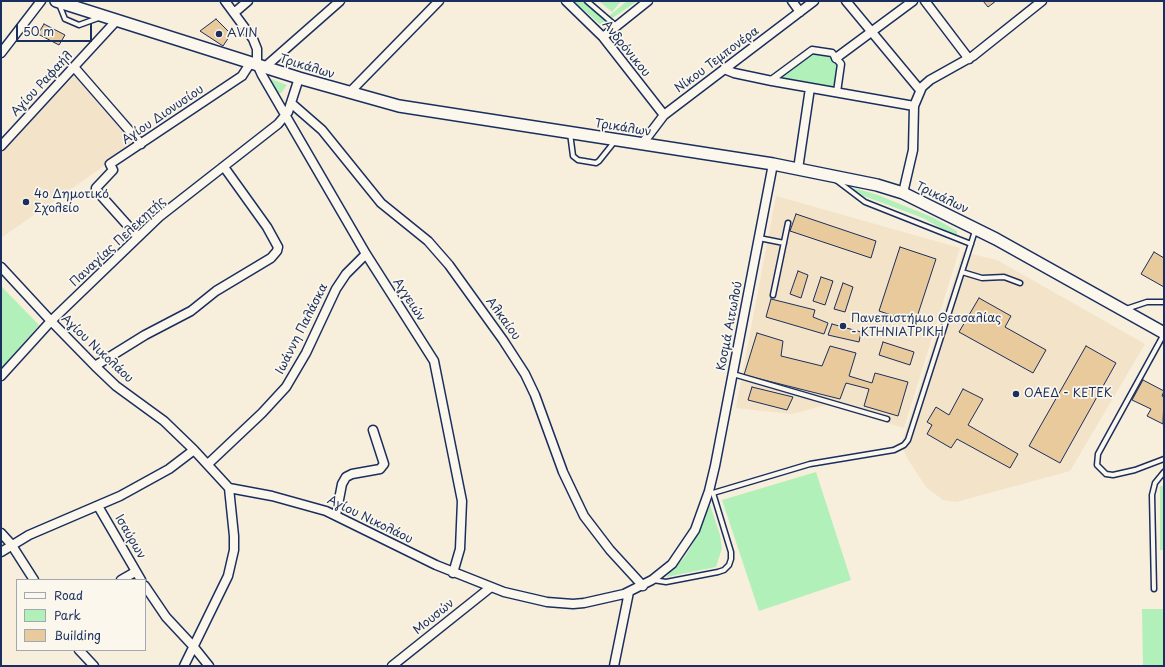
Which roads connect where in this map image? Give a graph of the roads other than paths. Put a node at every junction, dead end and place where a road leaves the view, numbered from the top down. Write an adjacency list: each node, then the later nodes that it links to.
1 (41, 1): 23 (street)
2 (57, 1): 18 (main road, Τρικάλων); 18 (lane)
3 (225, 1): 17 (street)
4 (248, 1): 17 (street)
5 (340, 1): 26 (street, Αγίου Διονυσίου)
6 (439, 1): 34 (street)
7 (566, 1): 22 (street, Ανδρόνικου)
8 (588, 1): 20 (lane)
9 (648, 1): 20 (street)
10 (792, 1): 16 (street)
11 (814, 1): 16 (street, Νίκου Τεμπονέρα)
12 (846, 1): 21 (street)
13 (913, 1): 21 (street)
14 (925, 1): 25 (street)
15 (1042, 1): 25 (street)
16 (800, 12): 28 (street, Νίκου Τεμπονέρα)
17 (234, 13): 26 (street)
18 (104, 16): 19 (main road, Τρικάλων)
19 (117, 20): 26 (main road, Τρικάλων); 27 (street, Αγίου Ραφαήλ)
20 (616, 27): 22 (street)
21 (871, 33): 24 (street); 32 (street)
22 (603, 37): 38 (street, Ανδρόνικου)
23 (1, 53)
24 (836, 58): 30 (street); 33 (street)
25 (969, 59): 32 (street)
26 (258, 65): 29 (main road, Τρικάλων); 37 (street, Αγγειών); 41 (street, Αγίου Διονυσίου)
27 (74, 67): 41 (street); 43 (street, Αγίου Ραφαήλ)
28 (724, 69): 30 (street); 38 (street, Νίκου Τεμπονέρα)
29 (299, 78): 34 (main road, Τρικάλων); 35 (street, Παναγίας Πελεκητής)
30 (770, 81): 31 (street)
31 (810, 88): 33 (street); 46 (street)
32 (920, 90): 36 (street)
33 (837, 92): 36 (street)
34 (349, 93): 39 (main road, Τρικάλων)
35 (291, 103): 37 (street, Παναγίας Πελεκητής); 86 (street, Αλκαίου)
36 (914, 106): 48 (street)
37 (286, 115): 45 (street, Παναγίας Πελεκητής); 55 (street, Αγγειών)
38 (664, 115): 42 (street, Νίκου Τεμπονέρα)
39 (569, 132): 40 (main road, Τρικάλων); 40 (lane)
40 (615, 140): 42 (main road, Τρικάλων)
41 (141, 144): 51 (street, Αγίου Διονυσίου)
42 (642, 144): 44 (main road, Τρικάλων)
43 (1, 146)
44 (773, 164): 46 (main road, Τρικάλων); 52 (street, Κοσμά Αιτωλού)
45 (224, 167): 51 (street, Παναγίας Πελεκητής); 64 (street)
46 (798, 169): 47 (main road, Τρικάλων)
47 (831, 176): 48 (main road, Τρικάλων); 54 (lane)
48 (903, 193): 50 (main road, Τρικάλων)
49 (788, 223): 53 (lane)
50 (976, 229): 54 (lane); 61 (main road, Τρικάλων)
51 (138, 237): 62 (street, Παναγίας Πελεκητής)
52 (759, 238): 53 (lane); 65 (street, Κοσμά Αιτωλού)
53 (784, 243): 59 (lane)
54 (971, 244): 57 (lane)
55 (366, 254): 71 (street, Ιωάννη Παλάσκα); 81 (street, Αγγειών)
56 (1, 267): 62 (street, Αγίου Νικολάου)
57 (962, 272): 58 (lane); 74 (lane)
58 (1020, 283)
59 (773, 295)
60 (1164, 302): 61 (lane)
61 (1123, 310): 63 (main road, Τρικάλων)
62 (50, 322): 64 (street, Αγίου Νικολάου); 66 (street, Παναγίας Πελεκητής)
63 (1164, 333): 70 (lane)
64 (95, 366): 69 (street, Αγίου Νικολάου)
65 (734, 374): 67 (lane); 74 (street, Κοσμά Αιτωλού)
66 (1, 376)
67 (887, 419)
68 (373, 430): 76 (street)
69 (194, 450): 71 (street, Αγίου Νικολάου); 75 (street)
70 (1164, 460)
71 (208, 464): 73 (street, Αγίου Νικολάου)
72 (1164, 472): 89 (lane)
73 (229, 488): 76 (street, Αγίου Νικολάου); 91 (street)
74 (711, 492): 85 (street, Αγίου Νικολάου); 85 (lane)
75 (98, 506): 78 (street); 80 (street, Ισαύρων)
76 (336, 515): 81 (street, Αγίου Νικολάου)
77 (1, 533): 78 (street)
78 (11, 544): 79 (street); 82 (street)
79 (1, 552)
80 (135, 572): 83 (street); 84 (street, Ισαύρων)
81 (453, 572): 88 (street, Αγίου Νικολάου)
82 (33, 579)
83 (123, 579)
84 (140, 579)
85 (652, 580): 86 (street, Αγίου Νικολάου)
86 (643, 586): 90 (street, Αγίου Νικολάου)
87 (146, 587): 91 (street)
88 (491, 587): 90 (street, Αγίου Νικολάου); 96 (street, Μουσών)
89 (1154, 589)
90 (629, 592): 97 (street)
91 (193, 646): 94 (street); 95 (street)
92 (80, 651): 93 (street)
93 (94, 666)
94 (184, 666)
95 (209, 666)
96 (392, 666)
97 (614, 666)

